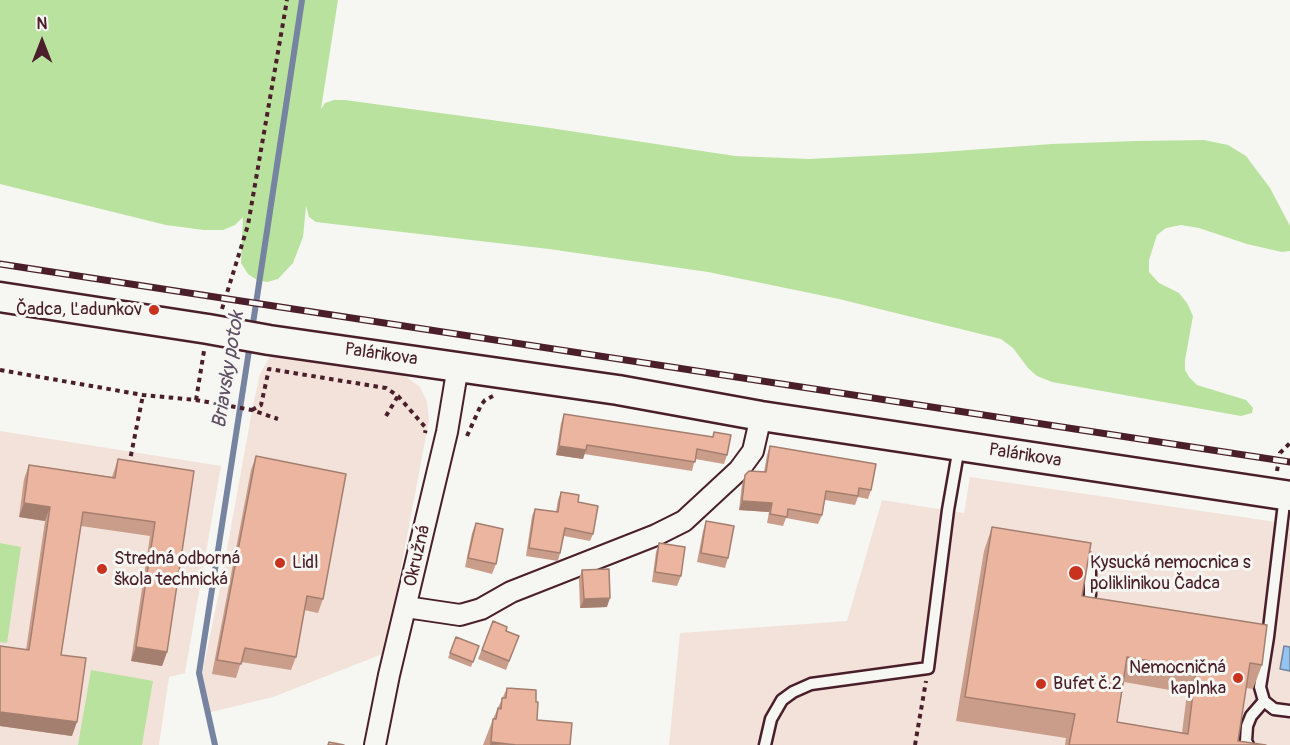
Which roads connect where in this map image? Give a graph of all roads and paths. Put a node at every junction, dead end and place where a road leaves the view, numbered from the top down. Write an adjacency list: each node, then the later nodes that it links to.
1 (287, 0): 3 (path)
2 (0, 297): 3 (main road, Palárikova)
3 (214, 322): 4 (main road, Palárikova); 9 (path)
4 (458, 366): 12 (main road, Palárikova); 22 (street, Okružná)
5 (0, 370): 6 (path)
6 (143, 395): 9 (path); 18 (path)
7 (398, 396): 10 (path); 11 (path); 15 (path)
8 (492, 396): 14 (path)
9 (196, 400): 10 (path)
10 (252, 410): 13 (path)
11 (386, 416)
12 (761, 416): 17 (main road, Palárikova); 22 (street)
13 (278, 419)
14 (467, 436)
15 (424, 440)
16 (1290, 443): 19 (path)
17 (960, 446): 19 (main road, Palárikova); 23 (lane)
18 (127, 475)
19 (1283, 495): 24 (lane)
20 (1090, 559): 21 (lane)
21 (1090, 595)
22 (406, 607): 26 (street, Okružná)
23 (928, 669): 27 (lane); 28 (path)
24 (1264, 701): 25 (lane); 29 (lane)
25 (1290, 711)
26 (375, 745)
27 (765, 745)
28 (915, 745)
29 (1248, 745)

